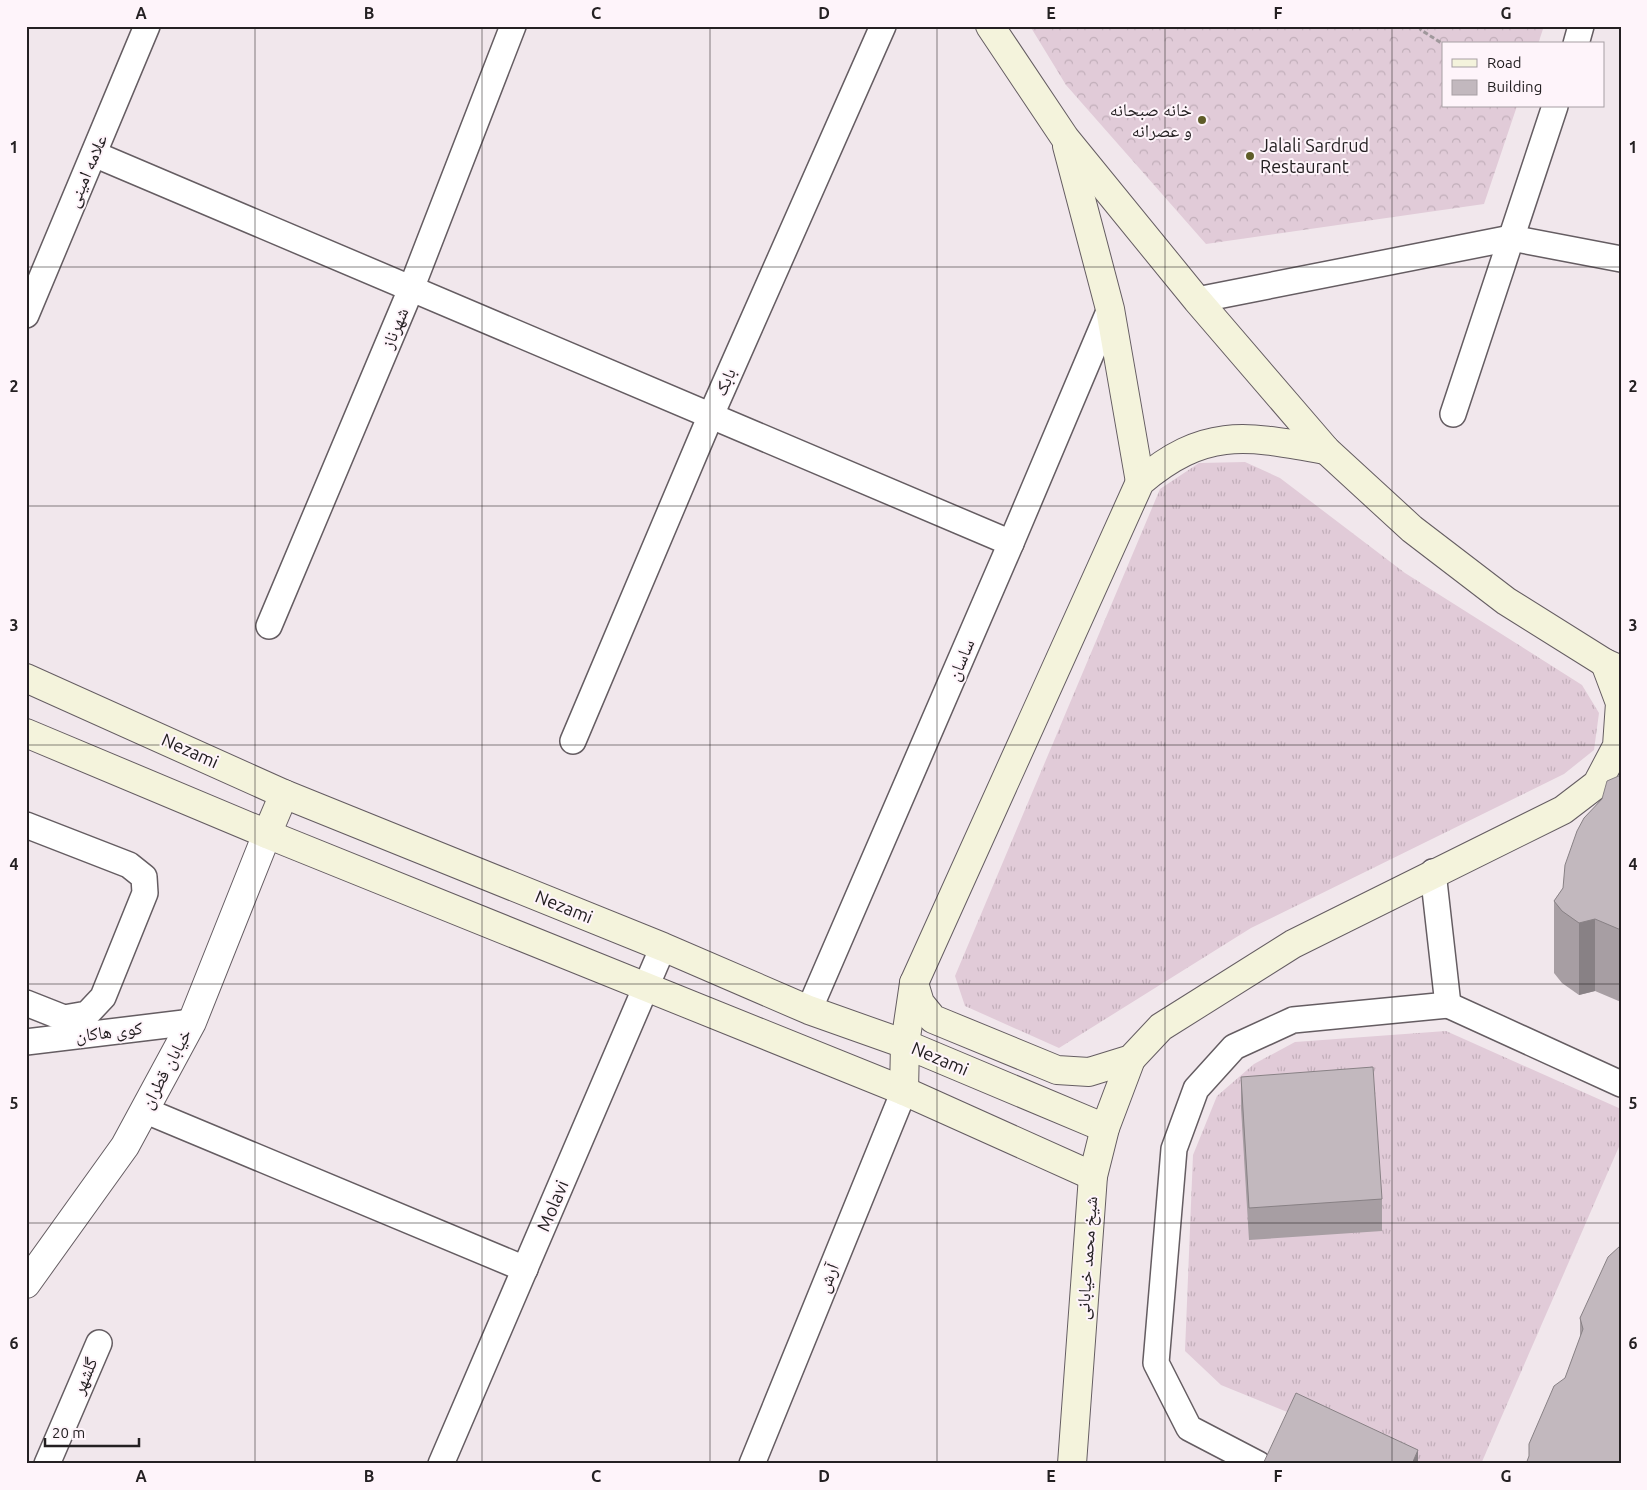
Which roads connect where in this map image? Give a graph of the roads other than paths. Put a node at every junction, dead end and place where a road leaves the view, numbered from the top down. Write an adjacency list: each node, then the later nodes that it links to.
1 (147, 26): 9 (street, علامه امینی)
2 (513, 26): 12 (street, شهرناز)
3 (883, 26): 17 (street, بابک)
4 (990, 26): 8 (main road)
5 (1581, 26): 6 (street)
6 (1577, 42)
7 (1554, 108): 10 (street)
8 (1065, 138): 13 (main road); 14 (main road)
9 (94, 154): 12 (street); 15 (street, علامه امینی)
10 (1511, 238): 11 (street); 13 (street); 16 (street)
11 (1621, 259)
12 (412, 289): 17 (street); 21 (street, شهرناز)
13 (1197, 300): 18 (main road)
14 (1110, 308): 19 (main road); 20 (street, ساسان)
15 (26, 315)
16 (1453, 414)
17 (710, 415): 20 (street); 25 (street, بابک)
18 (1326, 450): 19 (main road); 22 (main road)
19 (1140, 482): 33 (main road)
20 (1011, 543): 37 (street, ساسان)
21 (269, 626)
22 (1613, 666): 28 (main road)
23 (26, 678): 26 (main road, Nezami)
24 (26, 733): 30 (main road)
25 (573, 741)
26 (284, 794): 30 (main road); 32 (main road, Nezami)
27 (1621, 796): 28 (main road)
28 (1563, 810): 31 (main road)
29 (26, 825): 35 (street)
30 (267, 834): 34 (main road); 38 (street, خیابان قطران)
31 (1433, 872): 36 (street); 41 (main road)
32 (662, 947): 34 (street, Molavi); 37 (main road, Nezami)
33 (914, 983): 40 (main road); 41 (main road)
34 (646, 987): 43 (main road); 47 (street, Molavi)
35 (26, 1003)
36 (1448, 1005): 42 (street); 54 (street)
37 (809, 1010): 40 (main road, Nezami)
38 (192, 1022): 39 (street, کوی هاکان); 44 (street, خیابان قطران)
39 (26, 1042)
40 (905, 1044): 43 (main road); 45 (main road, Nezami)
41 (1131, 1059): 45 (main road, شیخ محمد خیابانی)
42 (1621, 1084)
43 (904, 1091): 46 (main road); 52 (street, آرش)
44 (144, 1110): 47 (street); 48 (street, خیابان قطران)
45 (1105, 1128): 46 (main road, شیخ محمد خیابانی)
46 (1093, 1176): 53 (main road, شیخ محمد خیابانی)
47 (525, 1269): 51 (street, Molavi)
48 (26, 1284)
49 (99, 1343): 50 (street, گلشهر)
50 (47, 1464)
51 (441, 1464)
52 (752, 1464)
53 (1072, 1464)
54 (1258, 1464)

